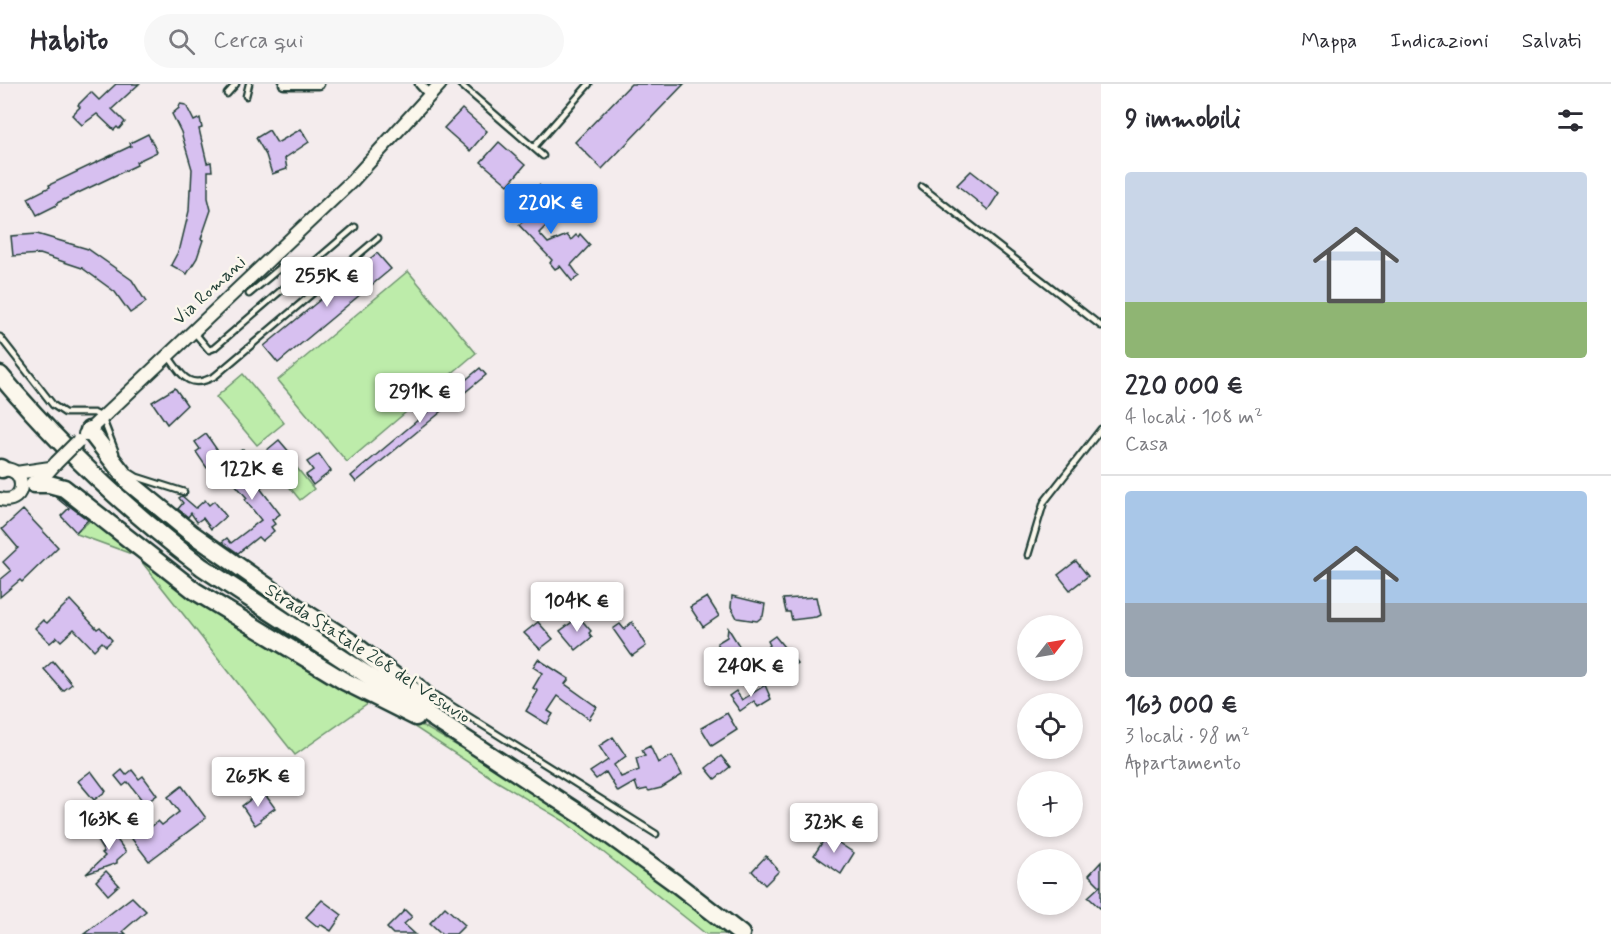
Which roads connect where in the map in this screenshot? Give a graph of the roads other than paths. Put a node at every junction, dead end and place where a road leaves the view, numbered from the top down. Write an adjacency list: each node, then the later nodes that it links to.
1 (236, 84): 9 (lane)
2 (249, 84): 10 (lane)
3 (284, 84): 4 (street)
4 (319, 84)
5 (420, 84): 11 (street)
6 (440, 84): 11 (street, Via Romani)
7 (460, 84): 12 (lane)
8 (589, 84): 12 (lane)
9 (226, 94)
10 (246, 96)
11 (430, 96): 20 (street, Via Romani)
12 (534, 147): 13 (lane)
13 (543, 156)
14 (922, 187): 19 (lane)
15 (355, 227): 17 (lane)
16 (378, 238): 22 (lane)
17 (292, 281): 18 (lane); 20 (lane)
18 (249, 294)
19 (1101, 326)
20 (192, 331): 22 (street, Via Romani)
21 (0, 337): 24 (lane)
22 (167, 354): 24 (street, Via Romani)
23 (0, 375): 34 (highway, Strada Statale 268 del Vesuvio)
24 (102, 417): 26 (street, Via Romani); 30 (lane)
25 (1101, 429): 32 (lane)
26 (83, 436): 27 (street, Via Romani, bridge); 34 (highway)
27 (53, 466): 28 (street); 29 (street, Via Romani)
28 (5, 470): 29 (street)
29 (27, 488): 31 (street, Via Romani); 34 (highway)
30 (184, 492)
31 (2, 503)
32 (1028, 555)
33 (418, 680): 35 (lane)
34 (478, 747): 36 (highway, Strada Statale 268 del Vesuvio)
35 (656, 834)
36 (741, 934)

